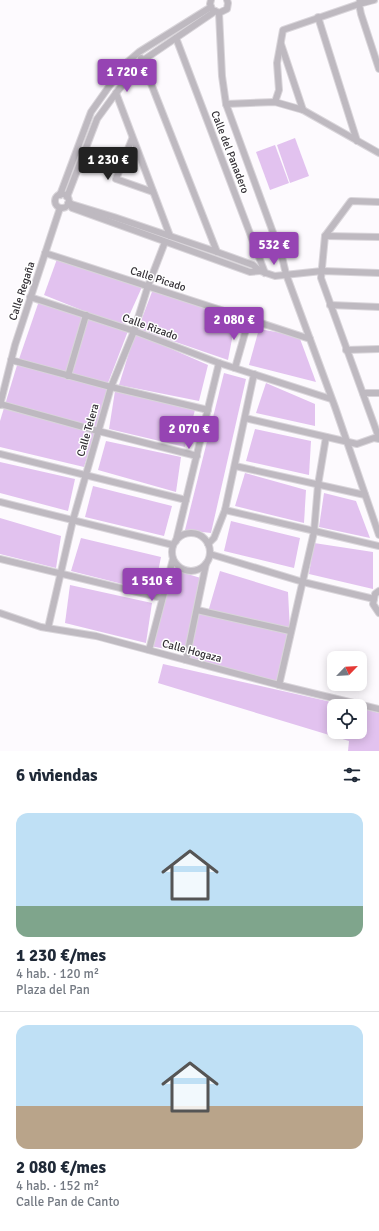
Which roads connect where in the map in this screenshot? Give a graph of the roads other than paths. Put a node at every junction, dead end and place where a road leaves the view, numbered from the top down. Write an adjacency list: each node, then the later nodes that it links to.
1 (227, 0): 4 (street)
2 (374, 0): 3 (street)
3 (359, 2): 5 (street); 10 (street)
4 (214, 8): 6 (street); 8 (street); 13 (street)
5 (318, 17): 7 (street); 16 (street)
6 (176, 38): 9 (street); 30 (street, Calle del Panadero)
7 (280, 43): 12 (street); 14 (street)
8 (139, 52): 9 (street); 19 (street)
9 (142, 61): 11 (street); 27 (street)
10 (379, 69)
11 (116, 93): 15 (street); 20 (street)
12 (275, 102): 13 (street); 14 (street)
13 (226, 104): 32 (street)
14 (303, 110): 16 (street)
15 (132, 139): 18 (street); 18 (street)
16 (357, 140): 17 (street)
17 (379, 153)
18 (154, 192): 23 (street)
19 (60, 195): 20 (street); 22 (street)
20 (69, 201): 22 (street); 23 (street); 26 (street)
21 (379, 202): 24 (street)
22 (60, 208): 28 (street, Calle Regaña)
23 (170, 236): 27 (street)
24 (325, 236): 25 (street); 29 (street)
25 (379, 238)
26 (165, 242): 30 (street); 33 (street, Calle Telera)
27 (217, 252): 30 (street)
28 (45, 253): 33 (street, Calle Picado); 34 (street, Calle Regaña)
29 (322, 271): 31 (street); 32 (street); 35 (street)
30 (263, 272): 32 (street)
31 (379, 273)
32 (286, 274): 40 (street)
33 (148, 286): 38 (street, Calle Picado); 39 (street, Calle Telera)
34 (30, 297): 37 (street, Calle Rizado); 43 (street, Calle Regaña)
35 (330, 305): 36 (street); 42 (street)
36 (379, 307)
37 (86, 315): 39 (street, Calle Rizado); 47 (street)
38 (249, 319): 40 (street, Calle Picado); 45 (street)
39 (134, 332): 44 (street, Calle Rizado); 48 (street, Calle Telera)
40 (310, 339): 51 (street)
41 (379, 349): 42 (street)
42 (346, 350): 49 (street)
43 (11, 360): 47 (street); 52 (street, Calle Regaña)
44 (219, 363): 45 (street, Calle Rizado); 53 (street)
45 (236, 368): 46 (street, Calle Rizado)
46 (254, 374): 51 (street, Calle Rizado); 54 (street)
47 (68, 376): 48 (street)
48 (111, 387): 53 (street); 55 (street, Calle Telera)
49 (363, 393): 50 (street); 57 (street)
50 (379, 393)
51 (331, 399): 58 (street)
52 (0, 404): 55 (street)
53 (208, 410): 60 (street)
54 (245, 418): 56 (street); 61 (street)
55 (98, 431): 60 (street); 62 (street, Calle Telera)
56 (326, 437): 58 (street); 63 (street)
57 (379, 438): 58 (street)
58 (347, 442): 64 (street)
59 (0, 454): 62 (street)
60 (197, 456): 65 (street)
61 (235, 466): 63 (street); 67 (street)
62 (86, 474): 65 (street); 68 (street, Calle Telera)
63 (318, 485): 64 (street); 69 (street)
64 (365, 496): 70 (street)
65 (186, 500): 71 (street)
66 (0, 502): 68 (street)
67 (225, 510): 69 (street); 72 (street)
68 (73, 520): 71 (street); 78 (street, Calle Telera)
69 (314, 532): 73 (street); 79 (street)
70 (379, 535)
71 (175, 543): 72 (street); 76 (street)
72 (208, 544): 74 (street)
73 (379, 546)
74 (210, 554): 77 (street); 79 (street)
75 (0, 559): 78 (street)
76 (173, 560): 77 (street); 81 (street)
77 (206, 564): 83 (street)
78 (60, 573): 81 (street); 86 (street, Calle Telera)
79 (303, 582): 82 (street); 87 (street)
80 (379, 591): 82 (street)
81 (162, 598): 88 (street)
82 (374, 599): 85 (street)
83 (197, 610): 87 (street); 89 (street)
84 (0, 613): 86 (street, Calle Hogaza)
85 (379, 613)
86 (48, 628): 88 (street, Calle Hogaza)
87 (290, 631): 90 (street)
88 (149, 650): 89 (street, Calle Hogaza)
89 (186, 660): 90 (street, Calle Hogaza)
90 (279, 685): 91 (street, Calle Hogaza)
91 (379, 709)

